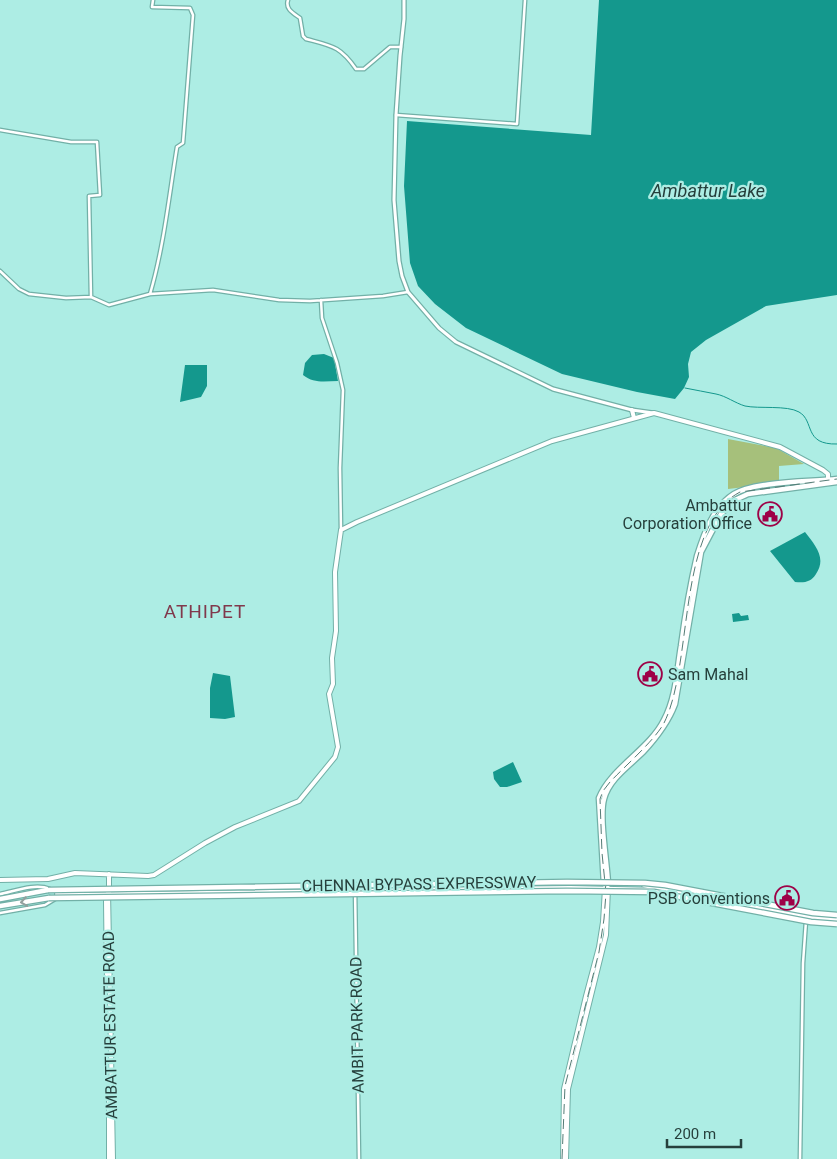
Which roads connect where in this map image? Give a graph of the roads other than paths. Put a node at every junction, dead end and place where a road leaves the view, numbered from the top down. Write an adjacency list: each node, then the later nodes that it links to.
1 (153, 0): 10 (street)
2 (288, 0): 5 (street)
3 (404, 0): 5 (main road)
4 (525, 0): 6 (street)
5 (401, 47): 6 (main road)
6 (396, 115): 9 (main road)
7 (0, 130): 11 (street)
8 (0, 271): 11 (street)
9 (408, 292): 12 (street); 13 (main road)
10 (150, 294): 11 (street); 12 (street)
11 (92, 297)
12 (321, 299): 18 (street)
13 (632, 410): 14 (main road); 15 (main road)
14 (654, 413): 15 (main road); 17 (main road)
15 (634, 418): 18 (main road)
16 (837, 480): 17 (highway)
17 (826, 481): 21 (highway)
18 (341, 530): 19 (main road)
19 (109, 874): 20 (main road); 23 (main road, AMBATTUR ESTATE ROAD)
20 (0, 880)
21 (606, 886): 22 (main road); 29 (main road); 34 (main road)
22 (355, 889): 23 (main road); 33 (street, AMBIT PARK ROAD)
23 (107, 892): 25 (main road); 32 (main road, AMBATTUR ESTATE ROAD)
24 (0, 894): 25 (street)
25 (57, 894): 28 (street)
26 (0, 899): 30 (highway, CHENNAI BYPASS EXPRESSWAY, bridge)
27 (0, 906): 31 (highway, CHENNAI BYPASS EXPRESSWAY, one-way to 27, bridge)
28 (0, 913)
29 (806, 916): 30 (main road); 35 (street)
30 (837, 918)
31 (837, 924)
32 (111, 1159)
33 (358, 1159)
34 (564, 1159)
35 (800, 1159)

